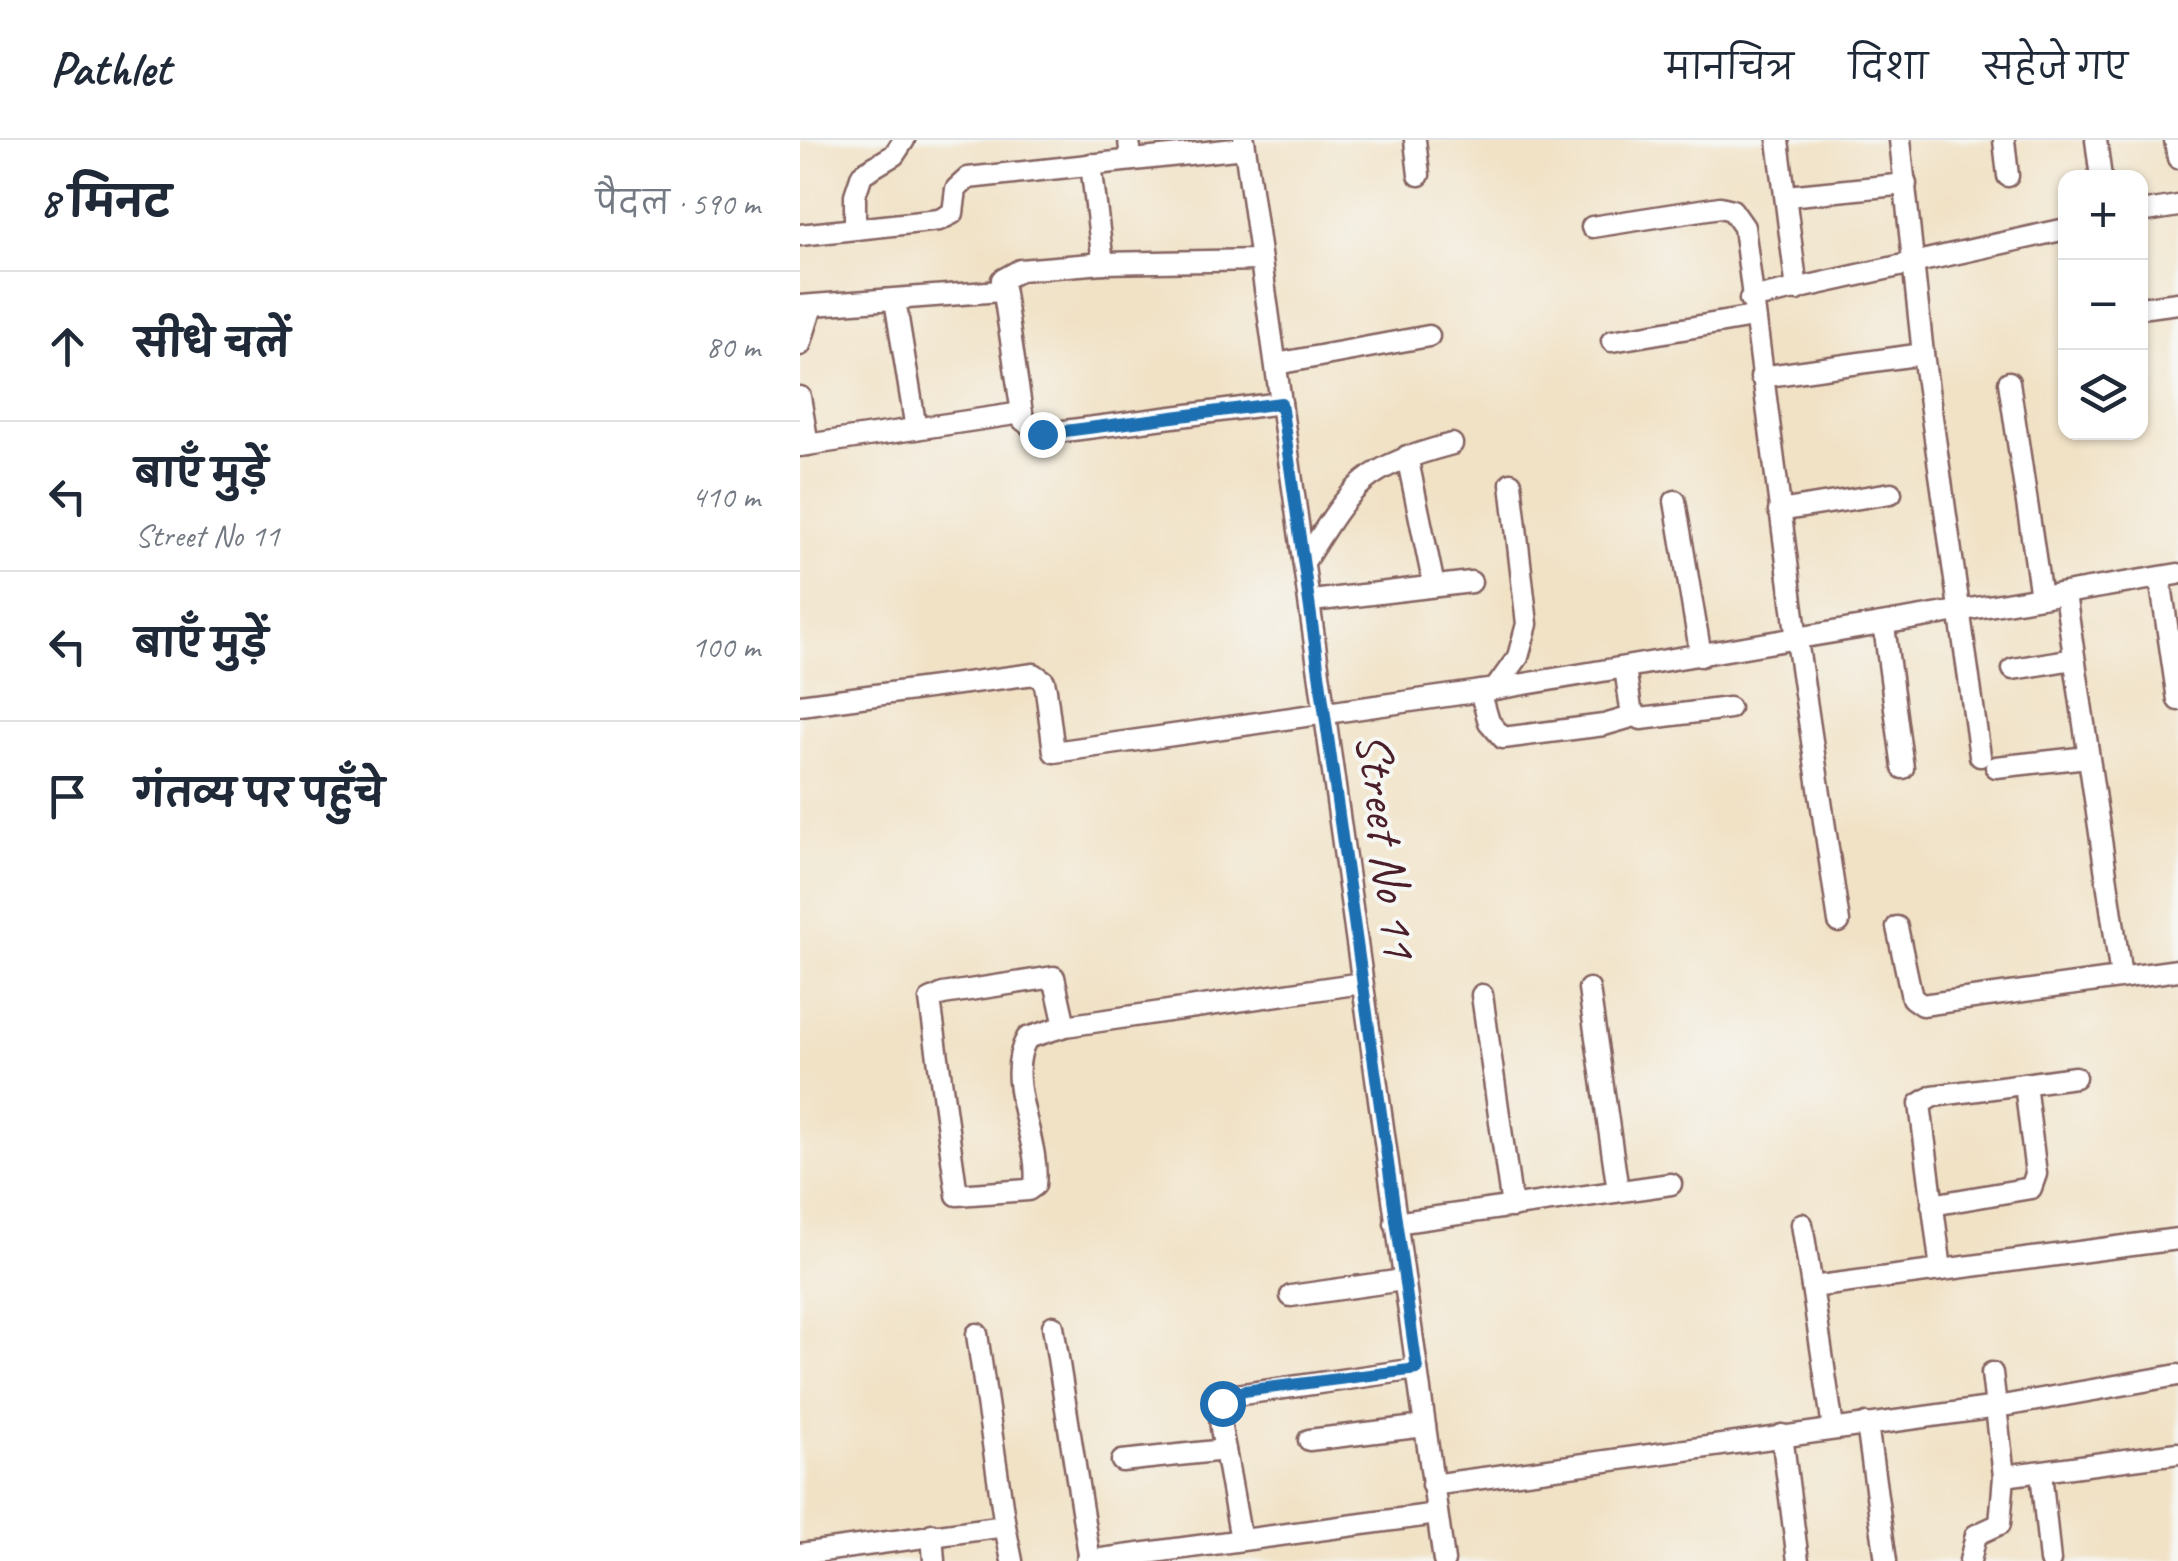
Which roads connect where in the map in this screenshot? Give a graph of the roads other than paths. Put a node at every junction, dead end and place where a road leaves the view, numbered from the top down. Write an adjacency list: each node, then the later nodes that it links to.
1 (904, 140): 19 (street)
2 (1415, 140): 13 (street)
3 (1778, 140): 16 (street)
4 (1900, 140): 15 (street)
5 (2004, 140): 14 (street)
6 (2096, 140): 12 (street)
7 (2176, 140): 10 (street)
8 (1244, 144): 9 (street); 23 (street, Street No 11)
9 (1130, 150): 11 (street)
10 (2178, 158)
11 (1091, 164): 19 (street); 24 (street)
12 (2100, 170)
13 (1419, 175)
14 (2008, 176)
15 (1906, 184): 16 (street); 25 (street)
16 (1787, 196): 26 (street)
17 (2178, 206): 18 (street)
18 (2148, 211)
19 (855, 228): 22 (street)
20 (1592, 228): 32 (street)
21 (2058, 230): 25 (street)
22 (800, 236)
23 (1260, 260): 24 (street); 37 (street, Street No 11)
24 (1102, 263): 27 (street)
25 (1915, 266): 26 (street); 36 (street)
26 (1797, 290): 32 (street)
27 (1002, 291): 28 (street); 42 (street)
28 (896, 300): 30 (street); 43 (street)
29 (2178, 302): 31 (street)
30 (806, 306): 35 (street)
31 (2148, 307)
32 (1752, 308): 34 (street); 38 (street)
33 (1428, 336): 37 (street)
34 (1612, 341)
35 (800, 345)
36 (1923, 354): 38 (street); 58 (street)
37 (1276, 364): 41 (street, Street No 11)
38 (1761, 377): 50 (street)
39 (2009, 382): 56 (street)
40 (800, 397): 45 (street)
41 (1281, 403): 42 (street); 51 (street, Street No 11)
42 (1022, 413): 43 (street)
43 (916, 429): 45 (street)
44 (1452, 444): 46 (street)
45 (804, 446)
46 (1406, 456): 51 (street); 54 (street)
47 (1511, 482): 65 (street)
48 (1891, 493): 50 (street)
49 (1674, 501): 61 (street)
50 (1779, 511): 60 (street)
51 (1306, 559): 57 (street, Street No 11)
52 (2169, 576): 55 (street); 66 (street)
53 (1471, 582): 54 (street)
54 (1434, 586): 57 (street)
55 (2064, 594): 56 (street); 62 (street)
56 (2040, 597): 58 (street)
57 (1312, 601): 69 (street, Street No 11)
58 (1960, 611): 59 (street); 71 (street)
59 (1884, 626): 60 (street); 72 (street)
60 (1797, 640): 61 (street); 73 (street)
61 (1701, 656): 63 (street)
62 (2074, 659): 64 (street); 71 (street)
63 (1625, 668): 65 (street); 70 (street)
64 (2013, 669)
65 (1488, 690): 69 (street); 70 (street)
66 (2178, 700)
67 (800, 705): 69 (street)
68 (1729, 708): 70 (street)
69 (1328, 714): 77 (street, Street No 11)
70 (1635, 716)
71 (2088, 757): 76 (street)
72 (1903, 768)
73 (1839, 922)
74 (1897, 927): 76 (street)
75 (2178, 970): 76 (street)
76 (2121, 977)
77 (1362, 983): 80 (street); 87 (street, Street No 11)
78 (1589, 989): 84 (street)
79 (1482, 995): 86 (street)
80 (1065, 1026): 80 (street)
81 (2075, 1077): 82 (street)
82 (2024, 1084): 85 (street); 85 (street)
83 (1671, 1184): 84 (street)
84 (1618, 1192): 86 (street)
85 (1932, 1206): 90 (street)
86 (1512, 1207): 87 (street)
87 (1394, 1224): 91 (street, Street No 11)
88 (1802, 1224): 92 (street)
89 (2178, 1239): 90 (street)
90 (1941, 1270): 92 (street)
91 (1403, 1280): 93 (street); 96 (street, Street No 11)
92 (1812, 1287): 102 (street)
93 (1291, 1296)
94 (1053, 1326): 120 (street)
95 (977, 1334): 112 (street)
96 (1417, 1369): 101 (street, Street No 11); 105 (street)
97 (1992, 1373): 99 (street)
98 (2178, 1376): 99 (street)
99 (1997, 1407): 100 (street); 109 (street)
100 (1867, 1424): 102 (street); 123 (street)
101 (1425, 1426): 104 (street); 110 (street, Street No 11)
102 (1833, 1428): 103 (street)
103 (1782, 1434): 110 (street); 122 (street)
104 (1309, 1440)
105 (1225, 1450): 107 (street); 114 (street)
106 (2178, 1453): 108 (street)
107 (1122, 1461)
108 (2041, 1472): 109 (street); 125 (street)
109 (2004, 1476): 124 (street)
110 (1432, 1484): 111 (street, Street No 11)
111 (1437, 1514): 114 (street); 121 (street, Street No 11)
112 (1005, 1526): 113 (street); 119 (street)
113 (932, 1534): 116 (street); 118 (street)
114 (1241, 1540): 117 (street)
115 (800, 1554): 116 (street)
116 (849, 1554)
117 (1208, 1554): 120 (street)
118 (934, 1561)
119 (1012, 1561)
120 (1088, 1561)
121 (1444, 1561)
122 (1798, 1561)
123 (1886, 1561)
124 (1970, 1561)
125 (2050, 1561)

